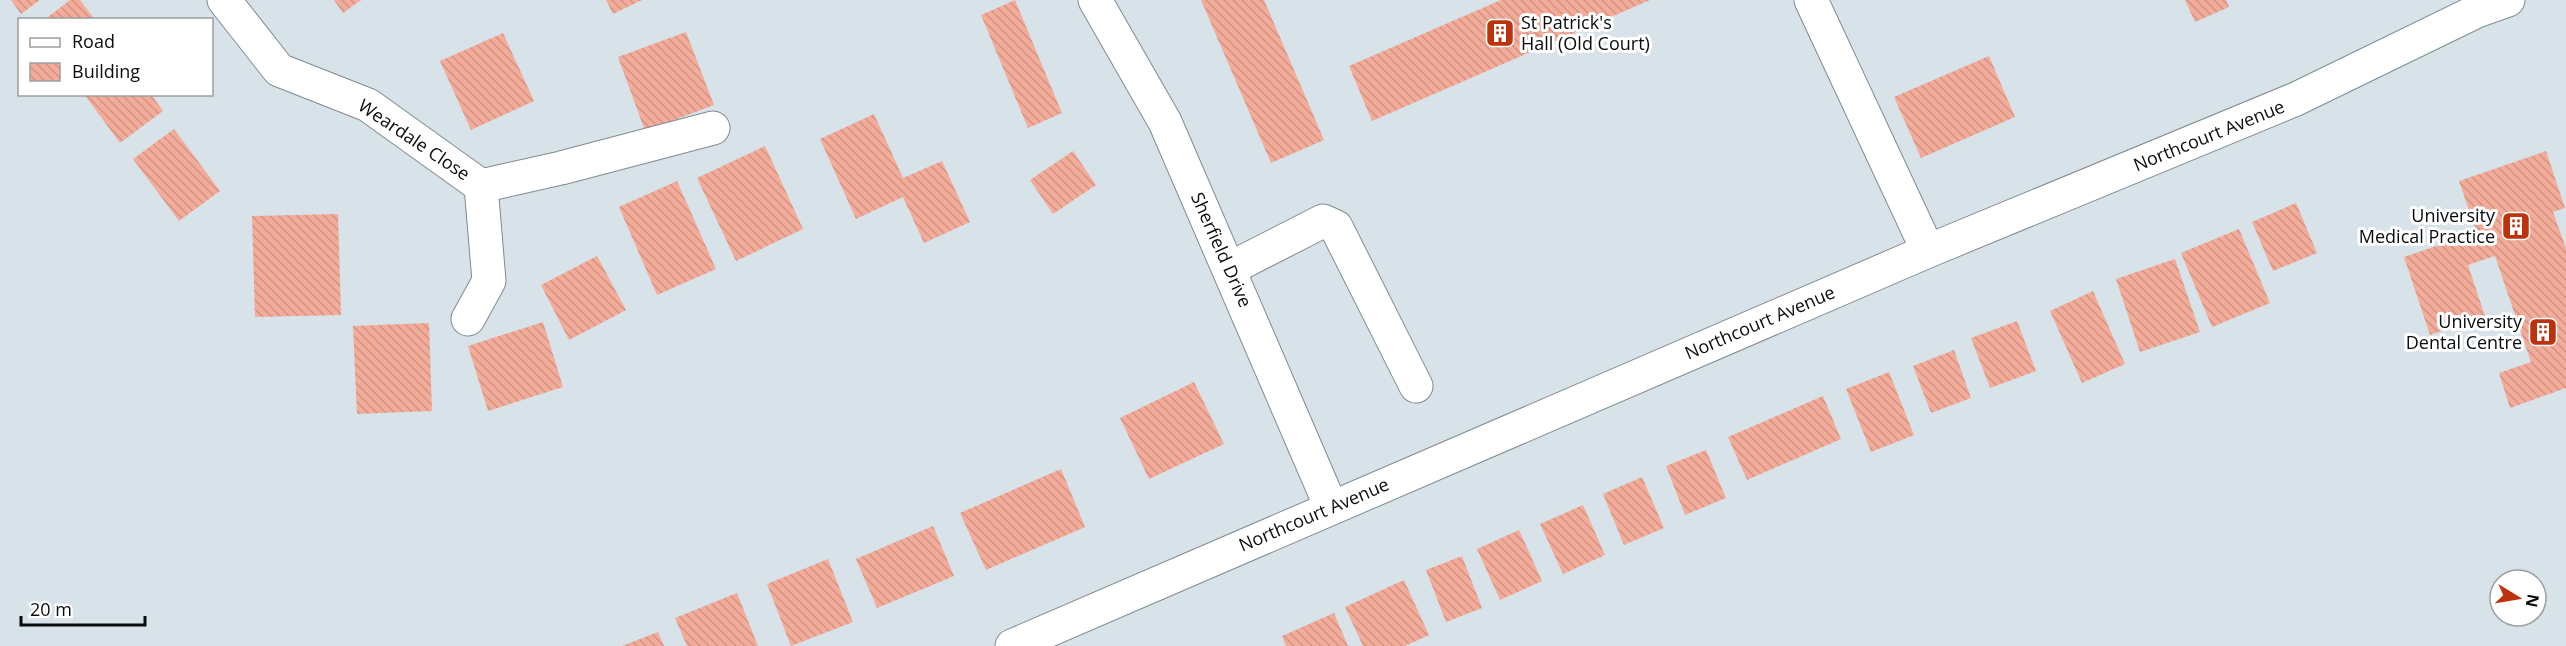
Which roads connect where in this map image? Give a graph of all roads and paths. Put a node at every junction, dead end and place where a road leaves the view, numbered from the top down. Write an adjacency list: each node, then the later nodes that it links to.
1 (224, 0): 6 (street, Weardale Close)
2 (1095, 0): 8 (street, Sherfield Drive)
3 (1811, 0): 7 (street)
4 (2508, 0): 7 (street, Northcourt Avenue)
5 (713, 128): 6 (street, Weardale Close)
6 (481, 186): 9 (street, Weardale Close)
7 (1928, 251): 11 (street, Northcourt Avenue)
8 (1229, 269): 10 (street); 11 (street, Sherfield Drive)
9 (468, 319)
10 (1416, 386)
11 (1331, 507): 12 (street, Northcourt Avenue)
12 (1012, 646)

